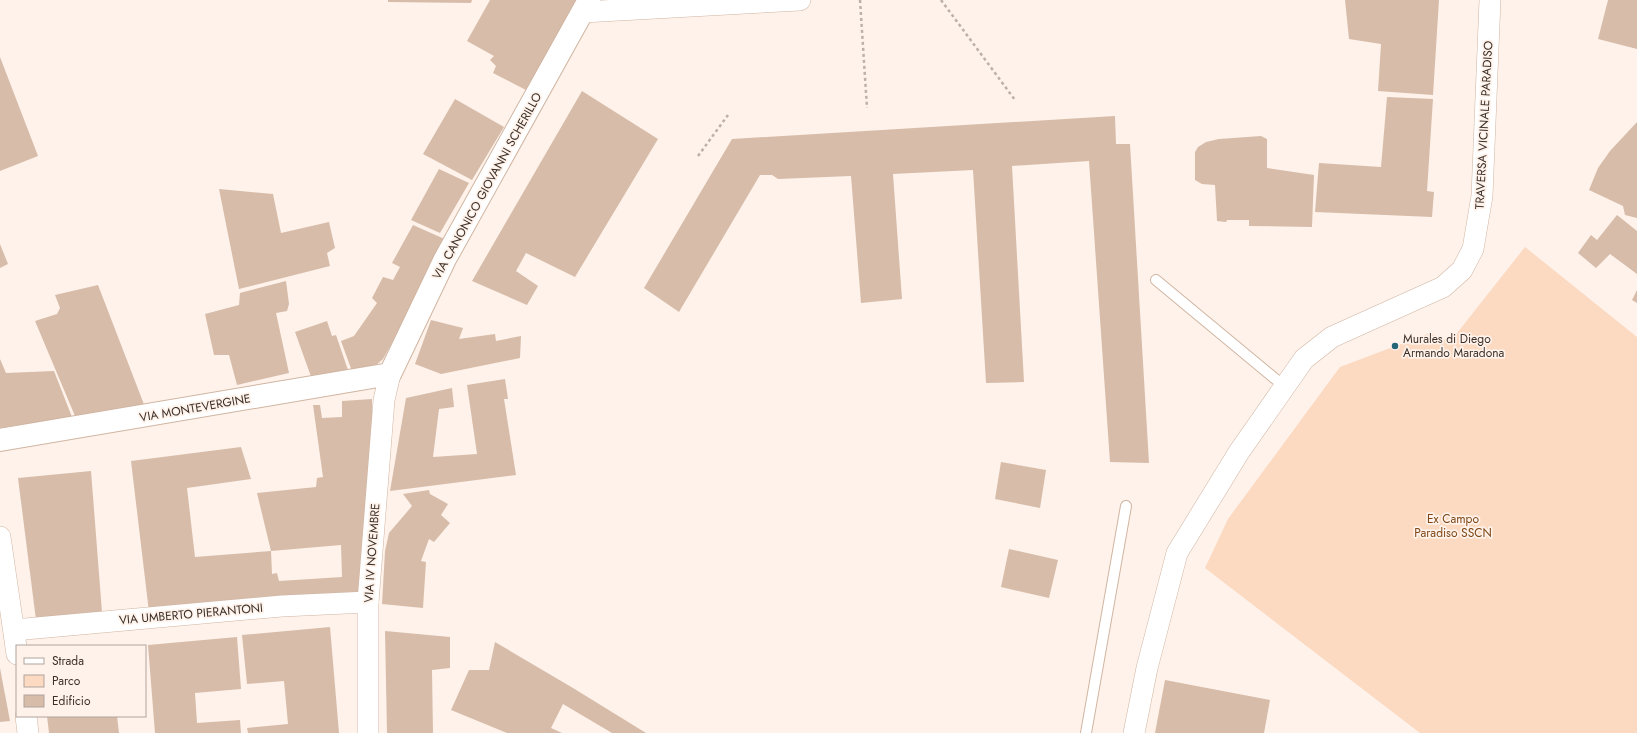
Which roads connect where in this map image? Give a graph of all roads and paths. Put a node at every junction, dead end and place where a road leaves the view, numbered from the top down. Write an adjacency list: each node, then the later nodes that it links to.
1 (800, 0): 5 (street)
2 (860, 0): 7 (path)
3 (940, 0): 6 (path)
4 (1490, 0): 12 (street, TRAVERSA VICINALE PARADISO)
5 (586, 6): 11 (street, VIA CANONICO GIOVANNI SCHERILLO)
6 (1015, 100)
7 (867, 108)
8 (728, 115): 9 (path)
9 (698, 156)
10 (1156, 280): 12 (lane)
11 (390, 374): 13 (street, VIA MONTEVERGINE); 16 (street, VIA IV NOVEMBRE)
12 (1285, 387): 23 (street, TRAVERSA VICINALE PARADISO)
13 (0, 440)
14 (1126, 506): 22 (lane)
15 (0, 537): 17 (street)
16 (368, 602): 17 (street, VIA UMBERTO PIERANTONI); 21 (street, VIA IV NOVEMBRE)
17 (14, 630): 18 (street)
18 (16, 646)
19 (26, 717): 20 (street)
20 (28, 733)
21 (368, 733)
22 (1086, 733)
23 (1134, 733)

